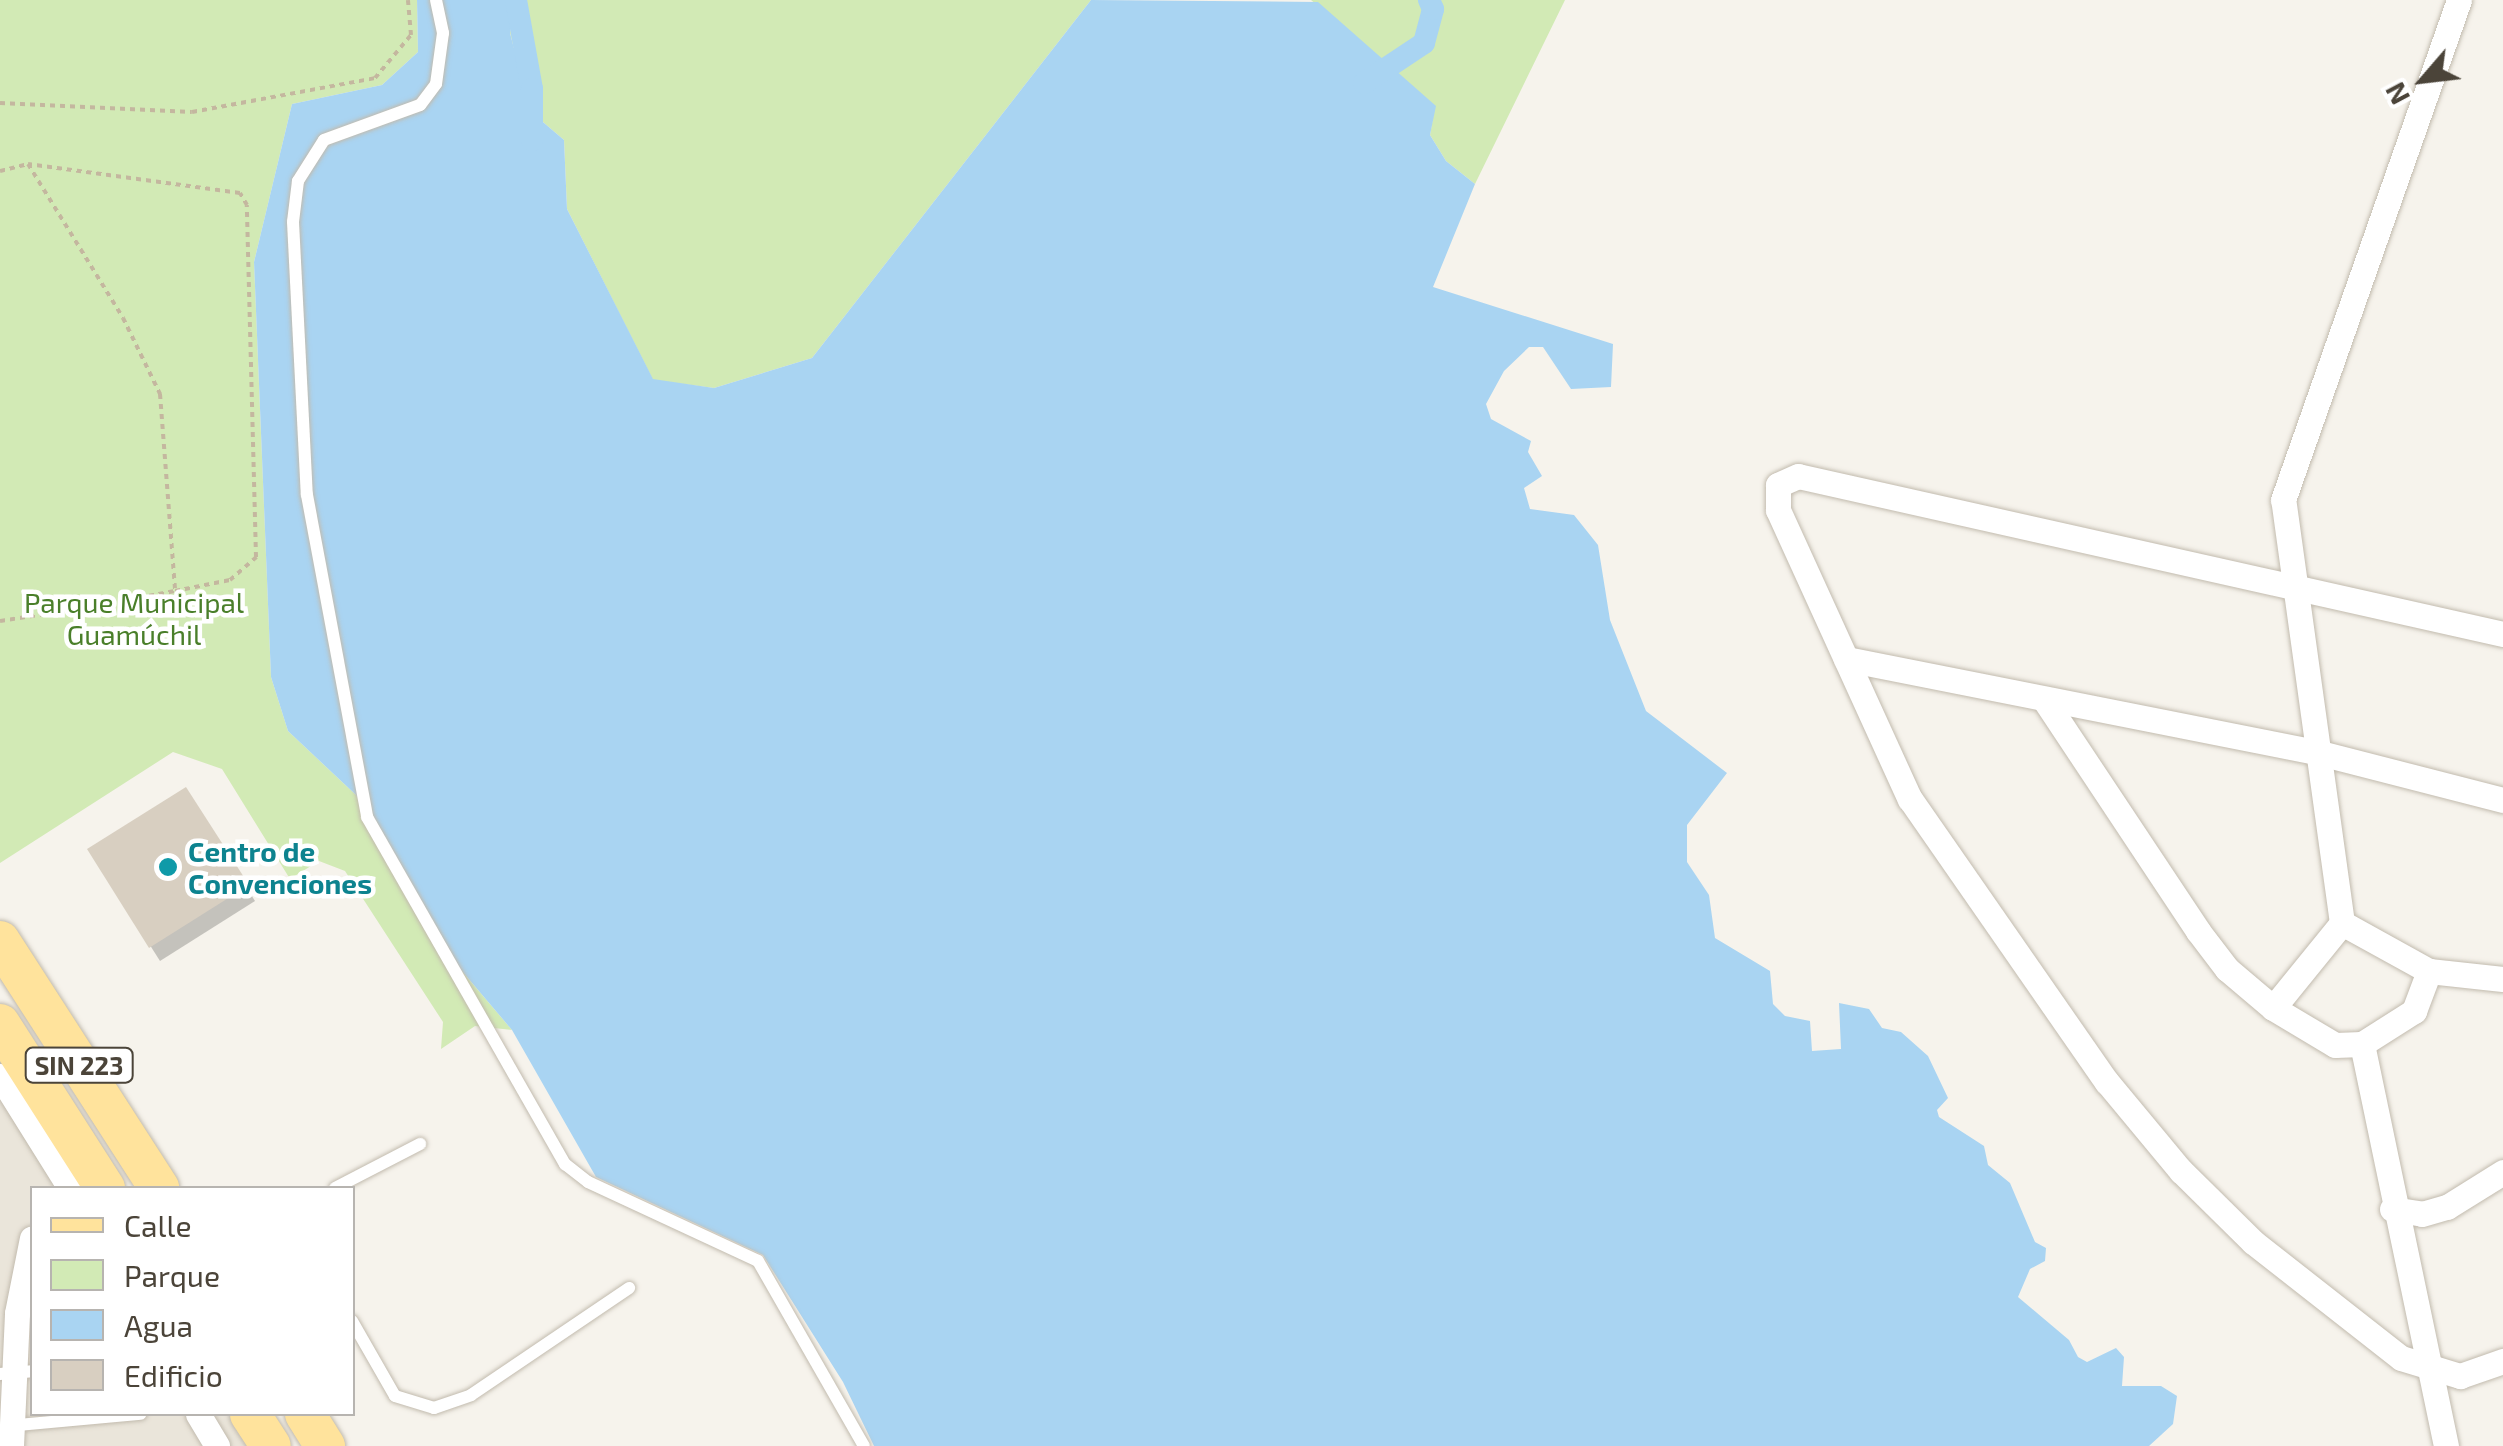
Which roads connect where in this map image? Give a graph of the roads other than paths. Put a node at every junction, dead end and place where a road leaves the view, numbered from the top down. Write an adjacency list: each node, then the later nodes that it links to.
1 (436, 0): 41 (lane)
2 (2458, 0): 3 (street)
3 (2298, 586): 4 (street); 5 (street); 7 (street)
4 (2503, 634)
5 (1846, 659): 6 (street); 31 (street)
6 (2044, 698): 7 (street); 13 (street)
7 (2320, 753): 8 (street); 9 (street)
8 (2503, 800)
9 (2342, 923): 11 (street); 13 (street)
10 (0, 942): 23 (main road, SIN 223)
11 (2429, 972): 12 (street); 15 (street)
12 (2503, 979)
13 (2273, 1008): 15 (street)
14 (0, 1024): 22 (main road, SIN 223)
15 (2362, 1044): 25 (street)
16 (0, 1076): 18 (street)
17 (420, 1144): 24 (lane)
18 (55, 1162): 20 (street); 21 (street)
19 (2503, 1172): 25 (street)
20 (48, 1186)
21 (69, 1186)
22 (103, 1186)
23 (158, 1186)
24 (338, 1186)
25 (2392, 1209): 31 (street)
26 (30, 1247): 28 (street)
27 (629, 1288): 29 (lane)
28 (16, 1313): 32 (street)
29 (355, 1326)
30 (2503, 1361): 31 (street)
31 (2428, 1366): 42 (street)
32 (15, 1373): 37 (street)
33 (126, 1416): 37 (lane)
34 (199, 1416): 38 (street)
35 (251, 1416): 39 (main road)
36 (306, 1416): 40 (main road)
37 (8, 1433)
38 (217, 1446)
39 (270, 1446)
40 (325, 1446)
41 (864, 1446)
42 (2446, 1446)

